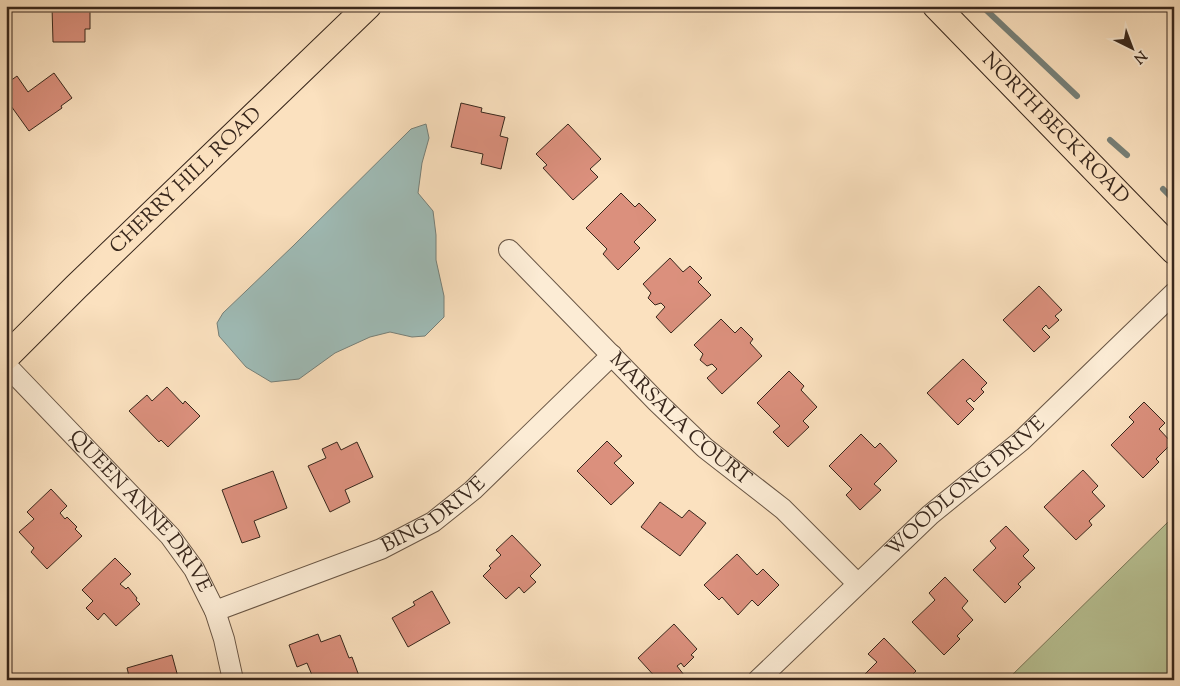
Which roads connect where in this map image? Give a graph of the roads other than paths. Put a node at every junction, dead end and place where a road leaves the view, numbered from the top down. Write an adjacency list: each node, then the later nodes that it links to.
1 (368, 6): 7 (main road, CHERRY HILL ROAD)
2 (936, 6): 4 (main road, NORTH BECK ROAD)
3 (509, 250): 6 (street, MARSALA COURT)
4 (1174, 251)
5 (1174, 293): 9 (street, WOODLONG DRIVE)
6 (612, 355): 9 (street, MARSALA COURT); 10 (street, BING DRIVE)
7 (6, 356)
8 (6, 366): 10 (street, QUEEN ANNE DRIVE)
9 (858, 583): 12 (street, WOODLONG DRIVE)
10 (215, 611): 11 (street, QUEEN ANNE DRIVE)
11 (232, 680)
12 (758, 680)

